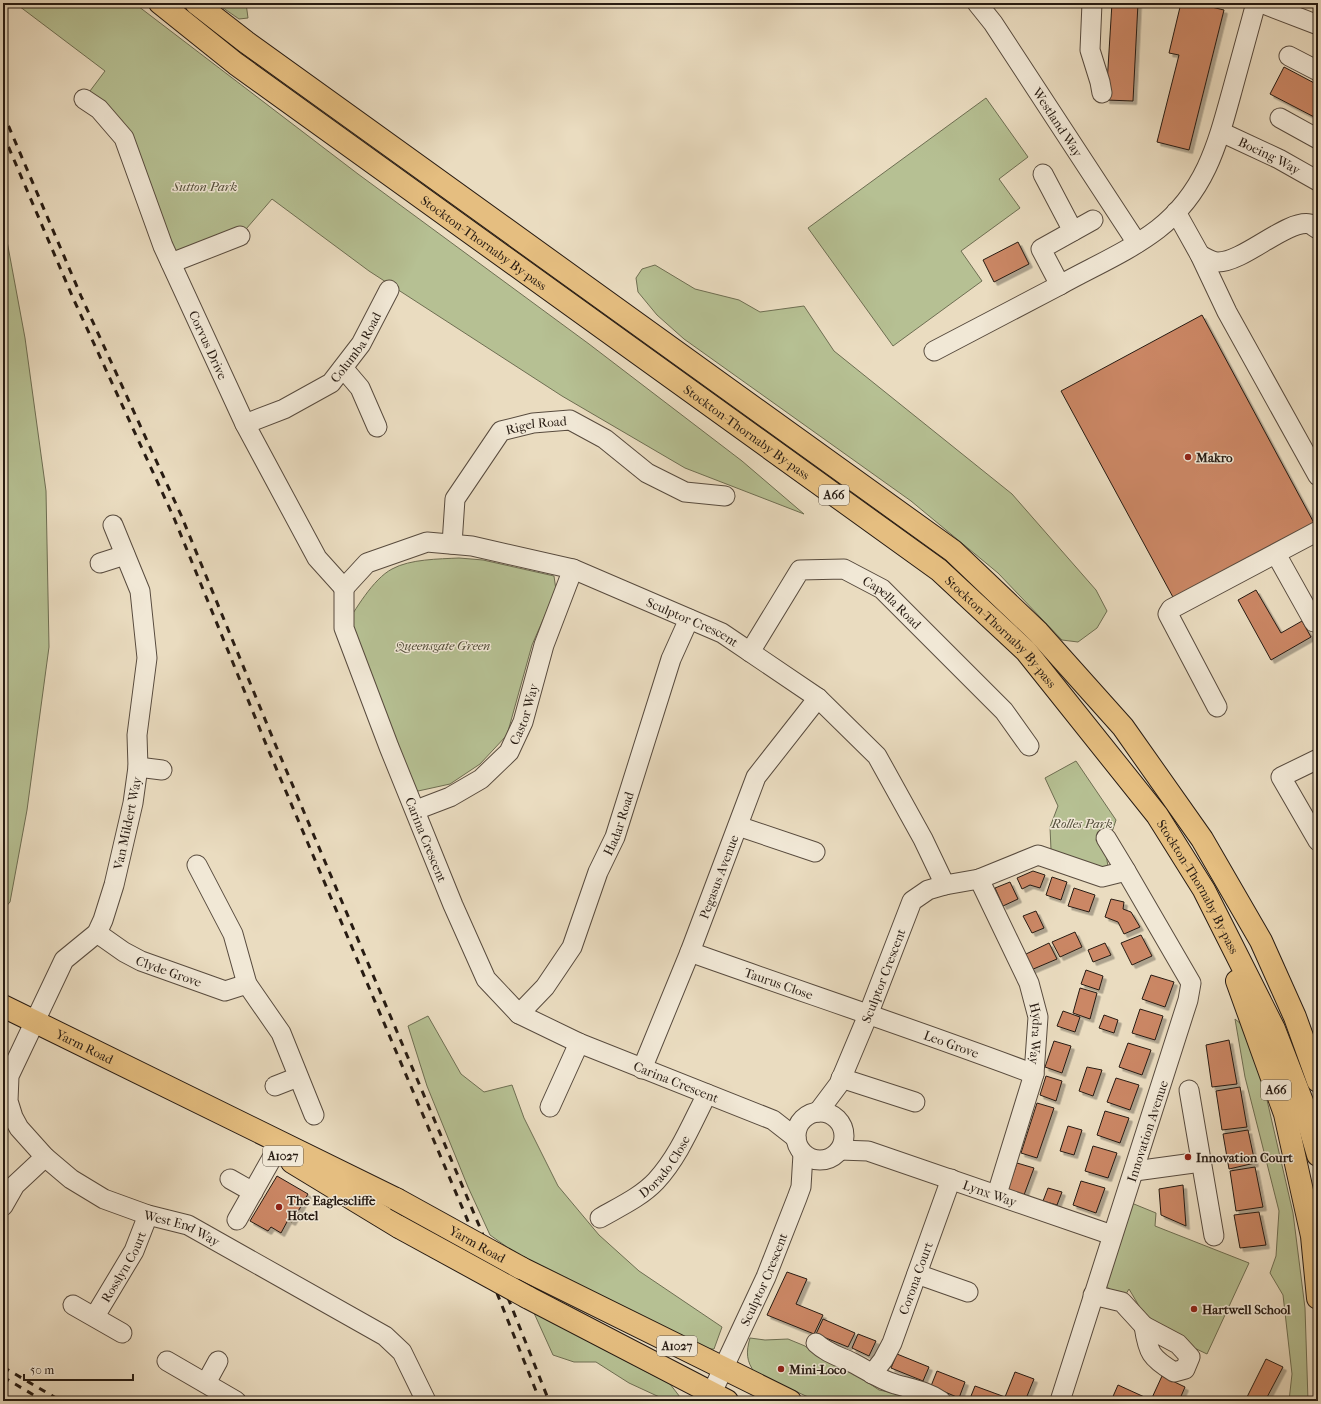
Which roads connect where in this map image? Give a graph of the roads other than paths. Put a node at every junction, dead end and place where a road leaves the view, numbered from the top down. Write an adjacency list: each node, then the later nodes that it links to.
1 (160, 3): 59 (main road, Stockton-Thornaby By-pass / A66)
2 (196, 3): 61 (main road, Stockton-Thornaby By-pass / A66)
3 (977, 3): 22 (street, Westland Way)
4 (1092, 3): 10 (street)
5 (1256, 3): 13 (street)
6 (1261, 3): 7 (street)
7 (1318, 25)
8 (1289, 56): 9 (street)
9 (1318, 71)
10 (1102, 93)
11 (84, 99): 24 (street, Corvus Drive)
12 (1280, 118): 14 (street)
13 (1221, 132): 16 (street, Boeing Way); 17 (street)
14 (1318, 139)
15 (1042, 174): 20 (street)
16 (1318, 181)
17 (1176, 212): 22 (street); 23 (street)
18 (1093, 220): 20 (street)
19 (1318, 229): 23 (street)
20 (1073, 231): 25 (street)
21 (240, 236): 24 (street)
22 (1137, 243): 25 (street)
23 (1200, 256): 31 (street)
24 (171, 263): 29 (street, Corvus Drive)
25 (1060, 285): 27 (street)
26 (389, 290): 28 (street, Columba Road)
27 (934, 351)
28 (343, 368): 29 (street, Columba Road); 30 (street)
29 (245, 424): 40 (street, Corvus Drive)
30 (376, 427)
31 (1318, 476)
32 (725, 496): 35 (street, Rigel Road)
33 (113, 525): 37 (street, Van Mildert Way)
34 (1317, 534): 36 (street)
35 (452, 544): 39 (street, Sculptor Crescent); 40 (street, Sculptor Crescent)
36 (1276, 554): 42 (street); 45 (street)
37 (125, 555): 38 (street); 48 (street, Van Mildert Way)
38 (100, 563)
39 (573, 569): 41 (street, Sculptor Crescent); 50 (street, Castor Way)
40 (344, 588): 50 (street, Carina Crescent)
41 (689, 619): 43 (street, Sculptor Crescent); 65 (street, Hadar Road)
42 (1314, 622)
43 (750, 652): 44 (street, Sculptor Crescent); 46 (street, Capella Road)
44 (818, 698): 51 (street, Pegasus Avenue); 58 (street, Sculptor Crescent)
45 (1217, 708)
46 (1028, 746)
47 (1318, 759): 53 (street)
48 (138, 767): 49 (street); 60 (street, Van Mildert Way)
49 (162, 770)
50 (416, 810): 65 (street, Carina Crescent)
51 (738, 826): 54 (street); 62 (street, Pegasus Avenue)
52 (1106, 838): 56 (street, Innovation Avenue)
53 (1318, 840)
54 (815, 852)
55 (197, 865): 63 (street)
56 (1126, 871): 57 (street); 88 (street, Innovation Avenue)
57 (979, 880): 58 (street, Sculptor Crescent); 71 (street, Hydra Way)
58 (944, 885): 66 (street, Sculptor Crescent)
59 (1204, 890): 85 (main road, Stockton-Thornaby By-pass / A66); 102 (main road, A66)
60 (97, 933): 63 (street, Clyde Grove); 67 (street, Van Mildert Way)
61 (1261, 941): 69 (main road, A66); 74 (main road, Stockton-Thornaby By-pass / A66)
62 (690, 952): 66 (street, Taurus Close); 70 (street, Pegasus Avenue)
63 (247, 984): 72 (street)
64 (3, 1006): 67 (main road, Yarm Road / A1027)
65 (519, 1014): 68 (street, Carina Crescent)
66 (868, 1015): 71 (street, Leo Grove); 73 (street, Sculptor Crescent)
67 (34, 1022): 83 (main road, Yarm Road / A1027); 86 (street, West End Way)
68 (579, 1043): 70 (street, Carina Crescent); 79 (street)
69 (1318, 1045)
70 (642, 1069): 77 (street, Carina Crescent)
71 (1034, 1074): 92 (street, Hydra Way)
72 (298, 1077): 75 (street); 80 (street)
73 (840, 1081): 78 (street); 82 (street, Sculptor Crescent)
74 (1318, 1081)
75 (275, 1086)
76 (1189, 1090): 87 (street)
77 (707, 1094): 81 (street, Carina Crescent); 95 (street, Dorado Close)
78 (915, 1102)
79 (550, 1107)
80 (314, 1115)
81 (774, 1120): 82 (street, Carina Crescent); 84 (street, Carina Crescent)
82 (828, 1127): 84 (street, Sculptor Crescent); 84 (street); 90 (street, Lynx Way)
83 (278, 1147): 91 (street); 110 (main road, Yarm Road / A1027, bridge); 113 (main road, Yarm Road / A1027, bridge)
84 (806, 1151): 110 (street, Sculptor Crescent)
85 (1318, 1155)
86 (45, 1157): 93 (street); 94 (street, West End Way)
87 (1201, 1162): 88 (street); 98 (street)
88 (1135, 1171): 97 (street, Innovation Avenue)
89 (230, 1179): 91 (street)
90 (951, 1179): 92 (street, Lynx Way); 99 (street, Corona Court)
91 (253, 1192): 96 (street)
92 (997, 1194): 97 (street, Lynx Way)
93 (3, 1206)
94 (148, 1215): 104 (street, Rosslyn Court); 115 (street, West End Way)
95 (600, 1218)
96 (237, 1220)
97 (1112, 1236): 101 (street, Innovation Avenue)
98 (1214, 1236)
99 (917, 1274): 100 (street); 111 (street, Corona Court)
100 (968, 1292)
101 (1093, 1295): 105 (street); 118 (street, Innovation Avenue)
102 (1318, 1298)
103 (73, 1305): 104 (street, Rosslyn Court)
104 (95, 1316): 106 (street, Rosslyn Court)
105 (1144, 1326)
106 (122, 1333)
107 (816, 1343): 111 (street)
108 (167, 1361): 112 (street)
109 (218, 1361): 112 (street)
110 (723, 1370): 113 (street, Sculptor Crescent); 116 (main road, Yarm Road / A1027)
111 (872, 1374): 117 (street)
112 (206, 1383): 114 (street)
113 (715, 1398)
114 (236, 1401)
115 (426, 1401)
116 (790, 1401)
117 (941, 1401)
118 (1060, 1401)

